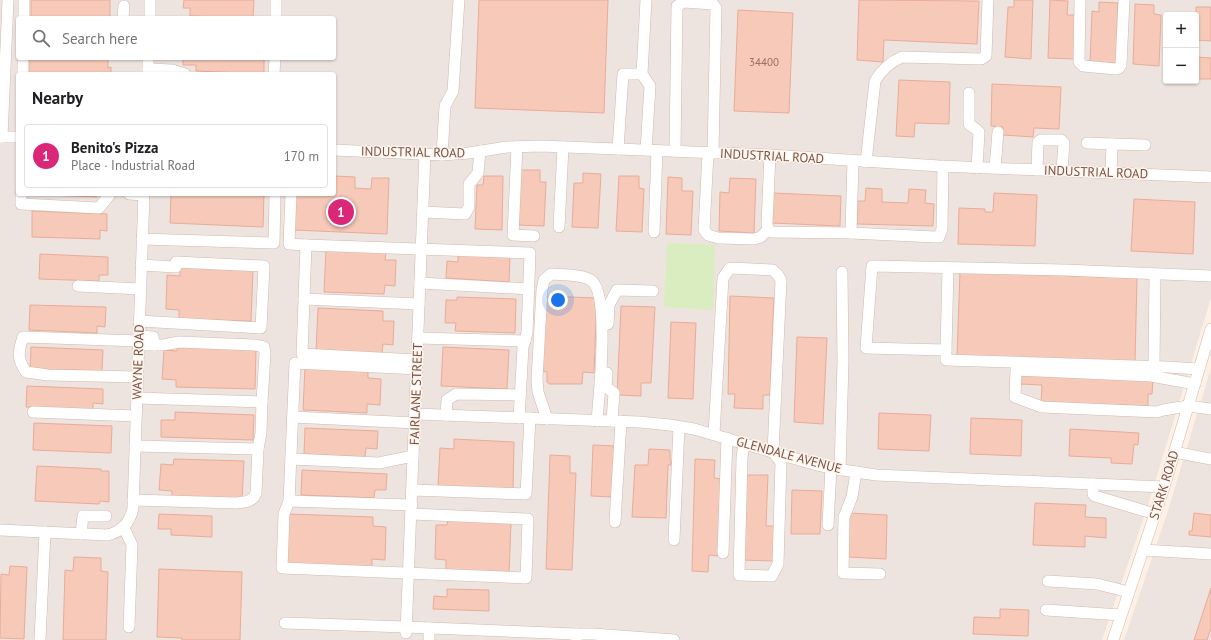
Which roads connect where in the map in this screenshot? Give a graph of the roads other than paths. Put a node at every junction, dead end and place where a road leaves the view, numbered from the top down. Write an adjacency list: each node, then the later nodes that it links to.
1 (8, 0): 23 (street)
2 (24, 0): 11 (street)
3 (150, 0): 13 (street)
4 (276, 0): 14 (street)
5 (459, 0): 39 (street)
6 (646, 0): 21 (street)
7 (988, 0): 42 (street)
8 (1080, 0): 9 (street)
9 (1124, 0)
10 (124, 6): 12 (street)
11 (24, 16)
12 (123, 16)
13 (150, 16)
14 (276, 16)
15 (23, 60): 18 (street)
16 (275, 60): 20 (street)
17 (148, 67): 19 (street)
18 (23, 72)
19 (178, 72)
20 (274, 72)
21 (642, 74): 32 (street); 34 (street)
22 (969, 93): 44 (street)
23 (2, 102): 25 (street)
24 (998, 132): 45 (street)
25 (1, 137): 26 (street)
26 (16, 137)
27 (1087, 143): 28 (street)
28 (1112, 144): 29 (street); 48 (street)
29 (1145, 145)
30 (517, 147): 31 (street, INDUSTRIAL ROAD); 35 (street, INDUSTRIAL ROAD); 60 (street)
31 (563, 147): 32 (street, INDUSTRIAL ROAD); 56 (street)
32 (618, 149): 34 (street, INDUSTRIAL ROAD)
33 (336, 150): 38 (street, INDUSTRIAL ROAD)
34 (652, 150): 36 (street, INDUSTRIAL ROAD); 58 (street)
35 (480, 151): 39 (street, INDUSTRIAL ROAD); 55 (street)
36 (675, 151): 37 (street, INDUSTRIAL ROAD); 37 (street)
37 (711, 153): 40 (street, INDUSTRIAL ROAD); 57 (street)
38 (425, 154): 39 (street, INDUSTRIAL ROAD); 55 (street, FAIRLANE STREET)
39 (442, 155)
40 (770, 155): 41 (street, INDUSTRIAL ROAD); 57 (street)
41 (853, 161): 42 (street, INDUSTRIAL ROAD); 59 (street)
42 (866, 162): 43 (street, INDUSTRIAL ROAD)
43 (943, 166): 44 (street, INDUSTRIAL ROAD); 59 (street)
44 (977, 168): 45 (street, INDUSTRIAL ROAD)
45 (995, 168): 46 (street, INDUSTRIAL ROAD)
46 (1037, 170): 47 (street, INDUSTRIAL ROAD); 47 (street)
47 (1062, 171): 48 (street, INDUSTRIAL ROAD)
48 (1111, 173): 49 (street, INDUSTRIAL ROAD)
49 (1211, 177)
50 (21, 196): 51 (street)
51 (108, 196)
52 (144, 196): 61 (street, WAYNE ROAD)
53 (275, 196): 61 (street)
54 (291, 196): 62 (street)
55 (422, 212): 63 (street, FAIRLANE STREET)
56 (559, 227)
57 (768, 229): 59 (street)
58 (654, 232)
59 (851, 233)
60 (534, 236)
61 (142, 239): 64 (street, WAYNE ROAD)
62 (306, 245): 63 (street); 74 (street)
63 (421, 250): 69 (street, FAIRLANE STREET); 72 (street)
64 (141, 265): 71 (street, WAYNE ROAD); 76 (street)
65 (948, 268): 67 (street); 81 (street); 81 (street)
66 (842, 272): 112 (street)
67 (1155, 274): 68 (street); 83 (street)
68 (1211, 276)
69 (420, 284): 72 (street); 75 (street, FAIRLANE STREET)
70 (78, 286): 71 (street)
71 (140, 289): 76 (street, WAYNE ROAD)
72 (529, 289): 80 (street)
73 (653, 291): 100 (street)
74 (304, 299): 75 (street); 82 (street)
75 (419, 304): 78 (street, FAIRLANE STREET)
76 (139, 321): 79 (street, WAYNE ROAD)
77 (1211, 329): 84 (street, STARK ROAD)
78 (418, 338): 80 (street); 82 (street, FAIRLANE STREET)
79 (139, 340): 85 (street, WAYNE ROAD); 85 (street); 89 (street)
80 (525, 341): 87 (street)
81 (946, 350): 83 (street)
82 (417, 364): 95 (street); 96 (street, FAIRLANE STREET)
83 (1154, 366): 84 (street)
84 (1199, 369): 86 (street, STARK ROAD)
85 (137, 376): 88 (street, WAYNE ROAD)
86 (1195, 384): 90 (street, STARK ROAD); 90 (street)
87 (520, 395): 93 (street); 97 (street)
88 (136, 398): 89 (street); 94 (street, WAYNE ROAD)
89 (262, 402): 106 (street)
90 (1188, 406): 91 (street); 108 (street, STARK ROAD)
91 (1211, 409)
92 (32, 412): 94 (street)
93 (446, 415): 96 (street, GLENDALE AVENUE); 97 (street, GLENDALE AVENUE)
94 (136, 416): 105 (street, WAYNE ROAD)
95 (293, 417): 96 (street, GLENDALE AVENUE); 110 (street)
96 (415, 418): 109 (street, FAIRLANE STREET)
97 (524, 418): 98 (street, GLENDALE AVENUE); 116 (street)
98 (547, 419): 99 (street, GLENDALE AVENUE); 99 (street)
99 (597, 420): 100 (street, GLENDALE AVENUE)
100 (616, 421): 101 (street, GLENDALE AVENUE); 122 (street)
101 (679, 427): 102 (street, GLENDALE AVENUE); 128 (street)
102 (714, 434): 103 (street, GLENDALE AVENUE); 107 (street)
103 (727, 438): 104 (street, GLENDALE AVENUE); 130 (street)
104 (744, 443): 107 (street, GLENDALE AVENUE); 107 (street)
105 (135, 446): 106 (street); 117 (street, WAYNE ROAD)
106 (258, 449): 117 (street)
107 (773, 452): 112 (street, GLENDALE AVENUE)
108 (1174, 452): 111 (street); 115 (street, STARK ROAD)
109 (413, 456): 110 (street); 116 (street, FAIRLANE STREET)
110 (291, 459): 118 (street)
111 (1211, 459)
112 (835, 469): 113 (street, GLENDALE AVENUE); 123 (street)
113 (856, 472): 114 (street, GLENDALE AVENUE); 133 (street)
114 (1093, 484): 115 (street, GLENDALE AVENUE); 120 (street)
115 (1164, 487): 120 (street, STARK ROAD)
116 (412, 490): 119 (street, FAIRLANE STREET)
117 (133, 500): 124 (street, WAYNE ROAD)
118 (289, 501): 119 (street); 132 (street)
119 (412, 510): 132 (street, FAIRLANE STREET); 132 (street)
120 (1155, 514): 129 (street, STARK ROAD)
121 (106, 516): 127 (street)
122 (615, 522)
123 (828, 525)
124 (124, 528): 127 (street); 139 (street)
125 (0, 530): 126 (street)
126 (45, 532): 127 (street); 143 (street)
127 (81, 534)
128 (674, 540)
129 (1143, 550): 131 (street); 135 (street, STARK ROAD)
130 (723, 553)
131 (1211, 554)
132 (409, 573): 141 (street, FAIRLANE STREET)
133 (880, 574)
134 (1048, 581): 135 (street)
135 (1129, 592): 137 (street, STARK ROAD)
136 (1046, 610): 137 (street)
137 (1122, 615): 146 (street, STARK ROAD)
138 (285, 623): 141 (street)
139 (129, 628)
140 (429, 628): 141 (street); 142 (street); 144 (street)
141 (406, 630)
142 (576, 637): 145 (street)
143 (40, 640)
144 (428, 640)
145 (674, 640)
146 (1113, 640)

